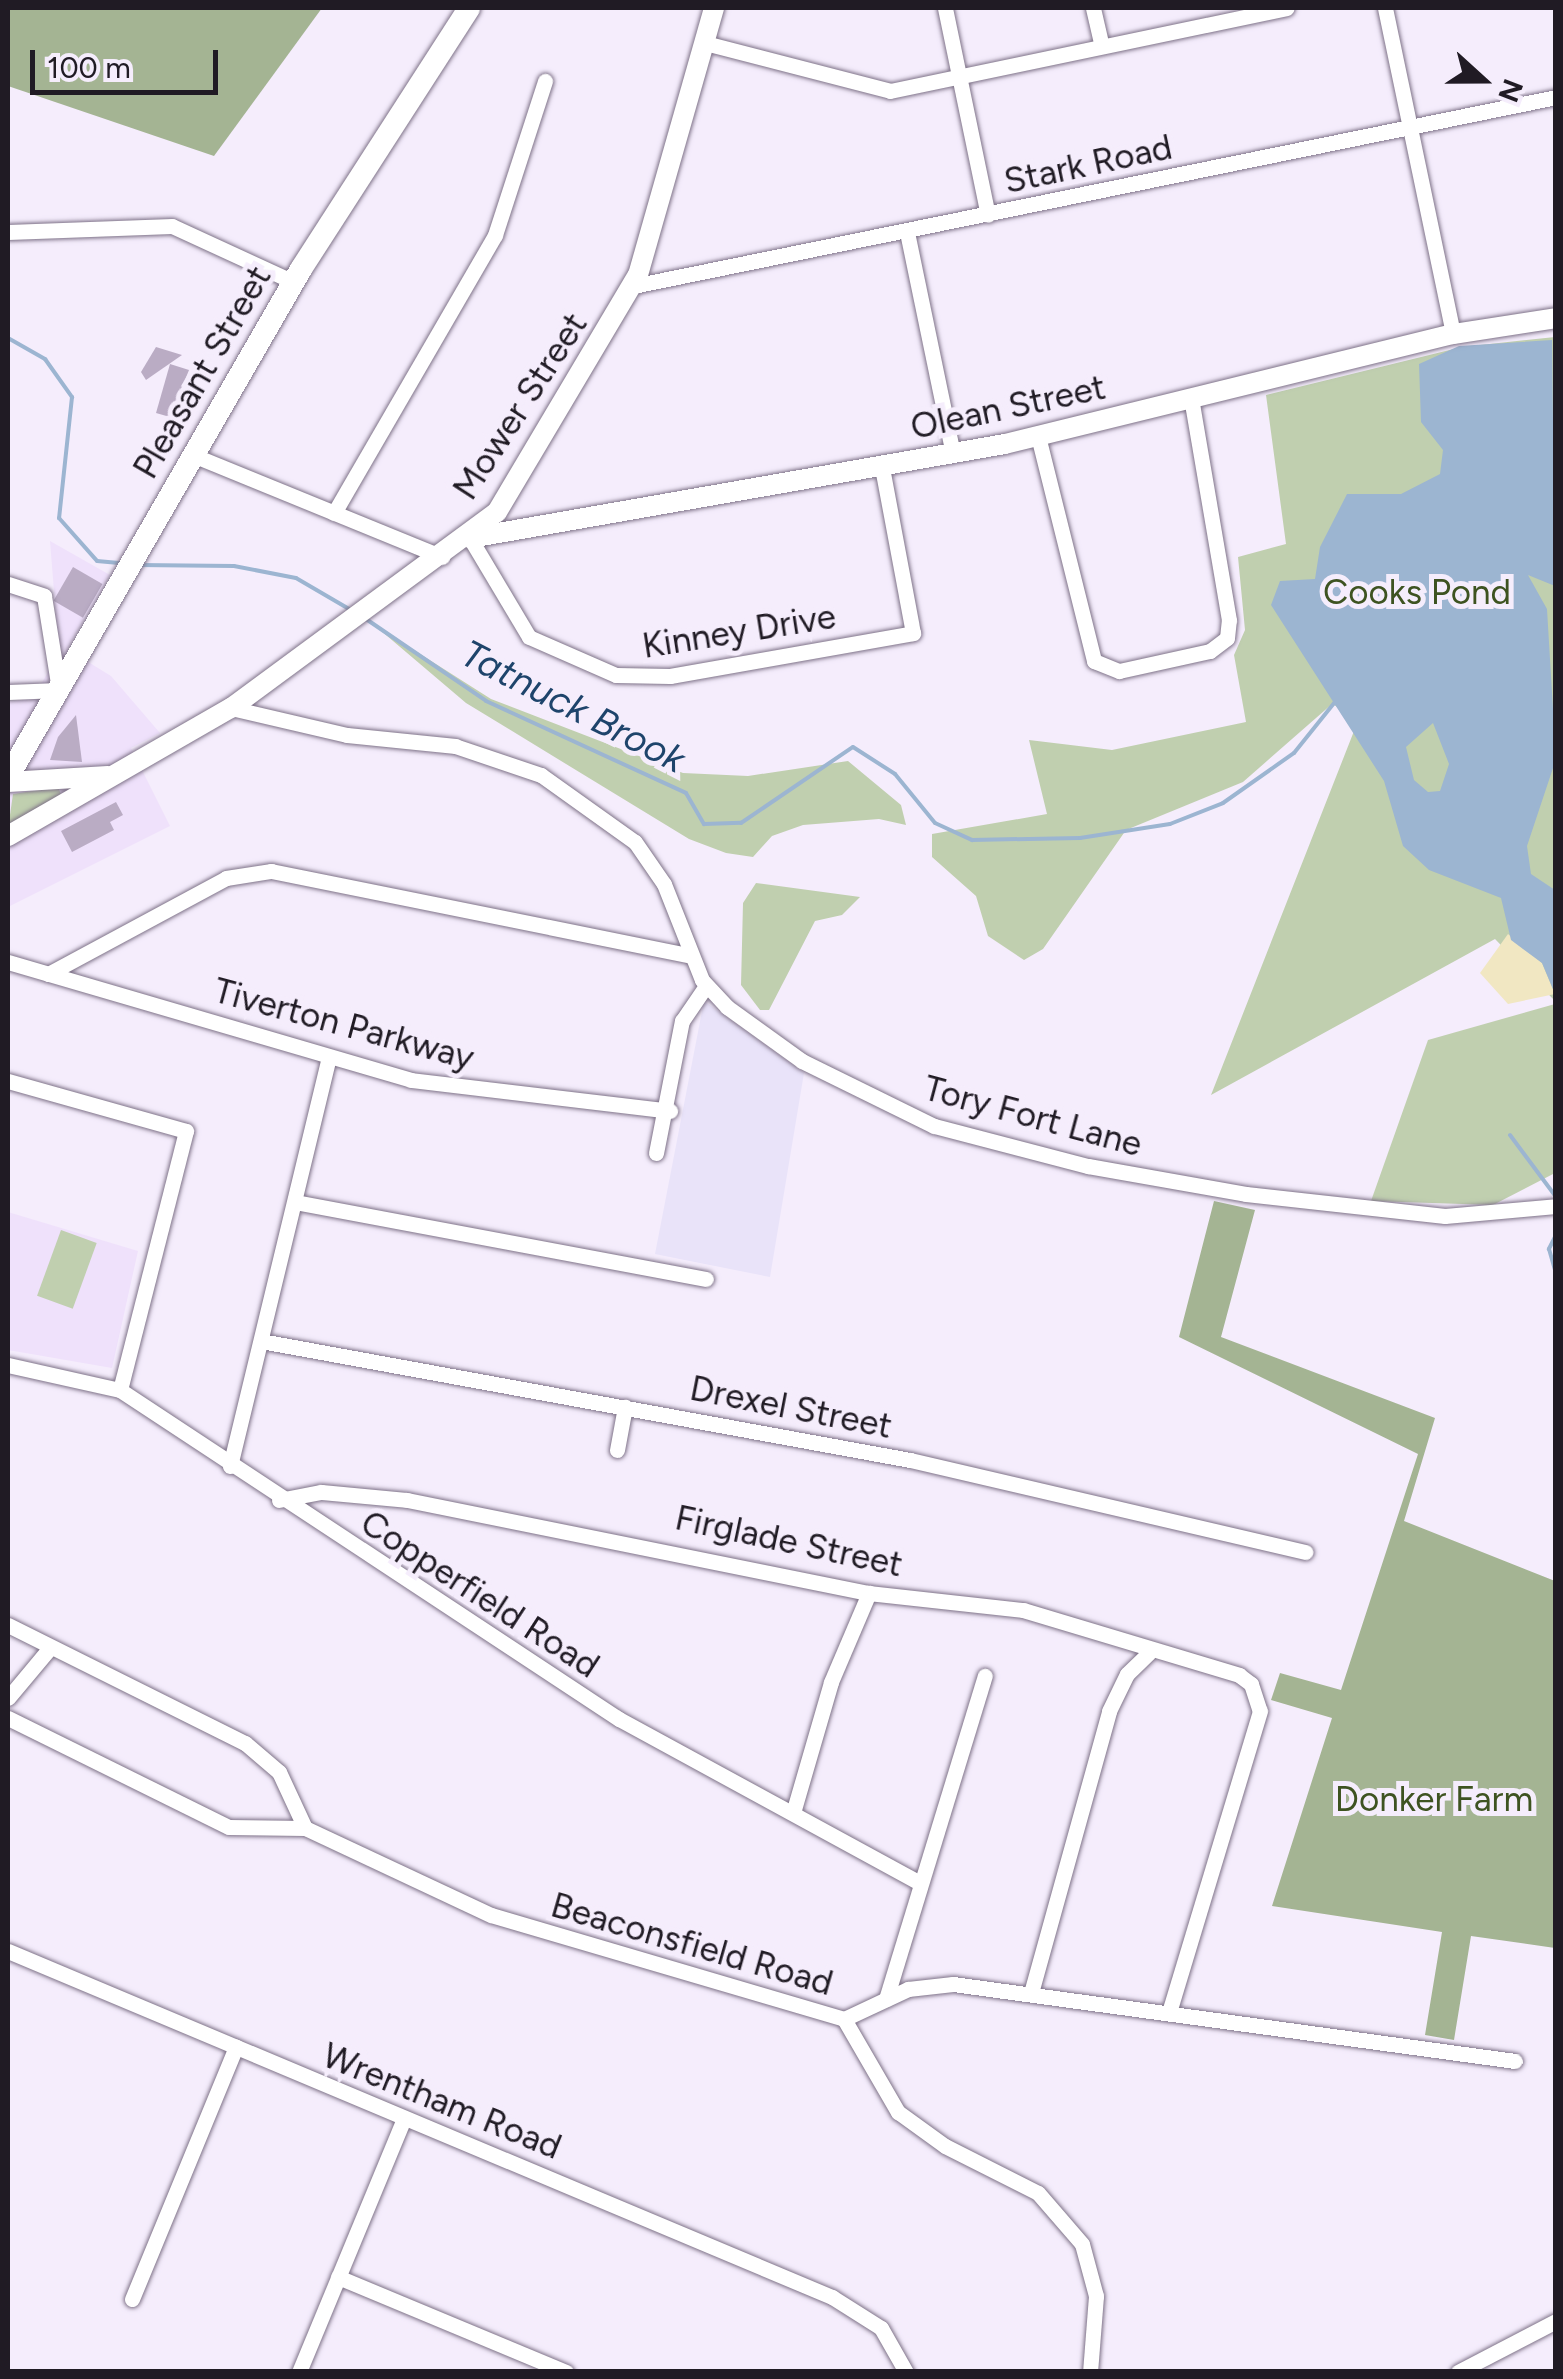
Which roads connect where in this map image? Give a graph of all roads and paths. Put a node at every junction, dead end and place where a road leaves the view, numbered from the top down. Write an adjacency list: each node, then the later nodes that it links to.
1 (470, 8): 17 (main road, Pleasant Street)
2 (714, 8): 8 (street, Mower Street)
3 (945, 8): 10 (street)
4 (1093, 8): 9 (street)
5 (1286, 8): 7 (street)
6 (1386, 8): 13 (street)
7 (1240, 12): 9 (street)
8 (705, 43): 10 (street); 18 (street, Mower Street)
9 (1102, 44): 10 (street)
10 (960, 76): 14 (street)
11 (545, 81): 26 (street)
12 (1556, 97): 13 (street, Stark Road)
13 (1410, 128): 14 (street, Stark Road); 20 (street)
14 (988, 215): 16 (street, Stark Road)
15 (8, 232): 17 (street)
16 (907, 232): 18 (street, Stark Road); 23 (street)
17 (294, 282): 24 (main road, Pleasant Street)
18 (633, 286): 27 (street, Mower Street)
19 (1556, 318): 20 (street, Olean Street)
20 (1453, 334): 21 (street, Olean Street)
21 (1191, 398): 22 (street, Olean Street); 22 (street)
22 (1038, 436): 23 (street, Olean Street)
23 (953, 454): 25 (street, Olean Street)
24 (195, 456): 26 (street); 30 (main road, Pleasant Street)
25 (882, 467): 27 (street, Olean Street); 27 (street, Kinney Drive)
26 (334, 513): 28 (street)
27 (470, 538): 28 (street, Mower Street)
28 (442, 557): 32 (street, Mower Street)
29 (8, 584): 30 (street)
30 (59, 690): 31 (street); 34 (main road, Pleasant Street)
31 (8, 692)
32 (231, 708): 33 (street, Mower Street); 36 (street, Tory Fort Lane)
33 (108, 776): 34 (street, Mower Street); 35 (street, Mower Street)
34 (8, 780)
35 (8, 836)
36 (691, 956): 38 (street); 39 (street, Tory Fort Lane)
37 (8, 962): 38 (street, Tiverton Parkway)
38 (48, 974): 40 (street, Tiverton Parkway)
39 (706, 986): 42 (street); 45 (street, Tory Fort Lane)
40 (329, 1057): 42 (street, Tiverton Parkway); 44 (street)
41 (8, 1081): 49 (street)
42 (670, 1111): 43 (street)
43 (656, 1153)
44 (295, 1202): 46 (street); 47 (street)
45 (1556, 1206)
46 (706, 1279)
47 (261, 1341): 50 (street, Drexel Street); 52 (street)
48 (8, 1366): 49 (street, Copperfield Road)
49 (120, 1390): 52 (street, Copperfield Road)
50 (625, 1407): 51 (street); 54 (street, Drexel Street)
51 (617, 1450)
52 (230, 1466): 53 (street, Copperfield Road)
53 (279, 1500): 55 (street, Firglade Street); 62 (street, Copperfield Road)
54 (1306, 1552)
55 (869, 1594): 58 (street, Firglade Street); 62 (street)
56 (8, 1626): 57 (street)
57 (49, 1649): 60 (street); 63 (street)
58 (1149, 1652): 66 (street); 68 (street, Firglade Street)
59 (984, 1676): 64 (street)
60 (8, 1698)
61 (8, 1718): 63 (street, Beaconsfield Road)
62 (793, 1814): 64 (street, Copperfield Road)
63 (305, 1828): 69 (street, Beaconsfield Road)
64 (920, 1882): 67 (street)
65 (8, 1951): 70 (street, Wrentham Road)
66 (1031, 1993): 67 (street, Beaconsfield Road); 68 (street, Beaconsfield Road)
67 (886, 1998): 69 (street, Beaconsfield Road)
68 (1169, 2013): 71 (street, Beaconsfield Road)
69 (844, 2019): 79 (street)
70 (236, 2047): 72 (street, Wrentham Road); 74 (street)
71 (1514, 2061)
72 (404, 2118): 73 (street); 78 (street, Wrentham Road)
73 (338, 2277): 76 (street); 77 (street)
74 (132, 2299)
75 (1556, 2321): 80 (street)
76 (299, 2372)
77 (566, 2372)
78 (906, 2372)
79 (1090, 2372)
80 (1458, 2372)

